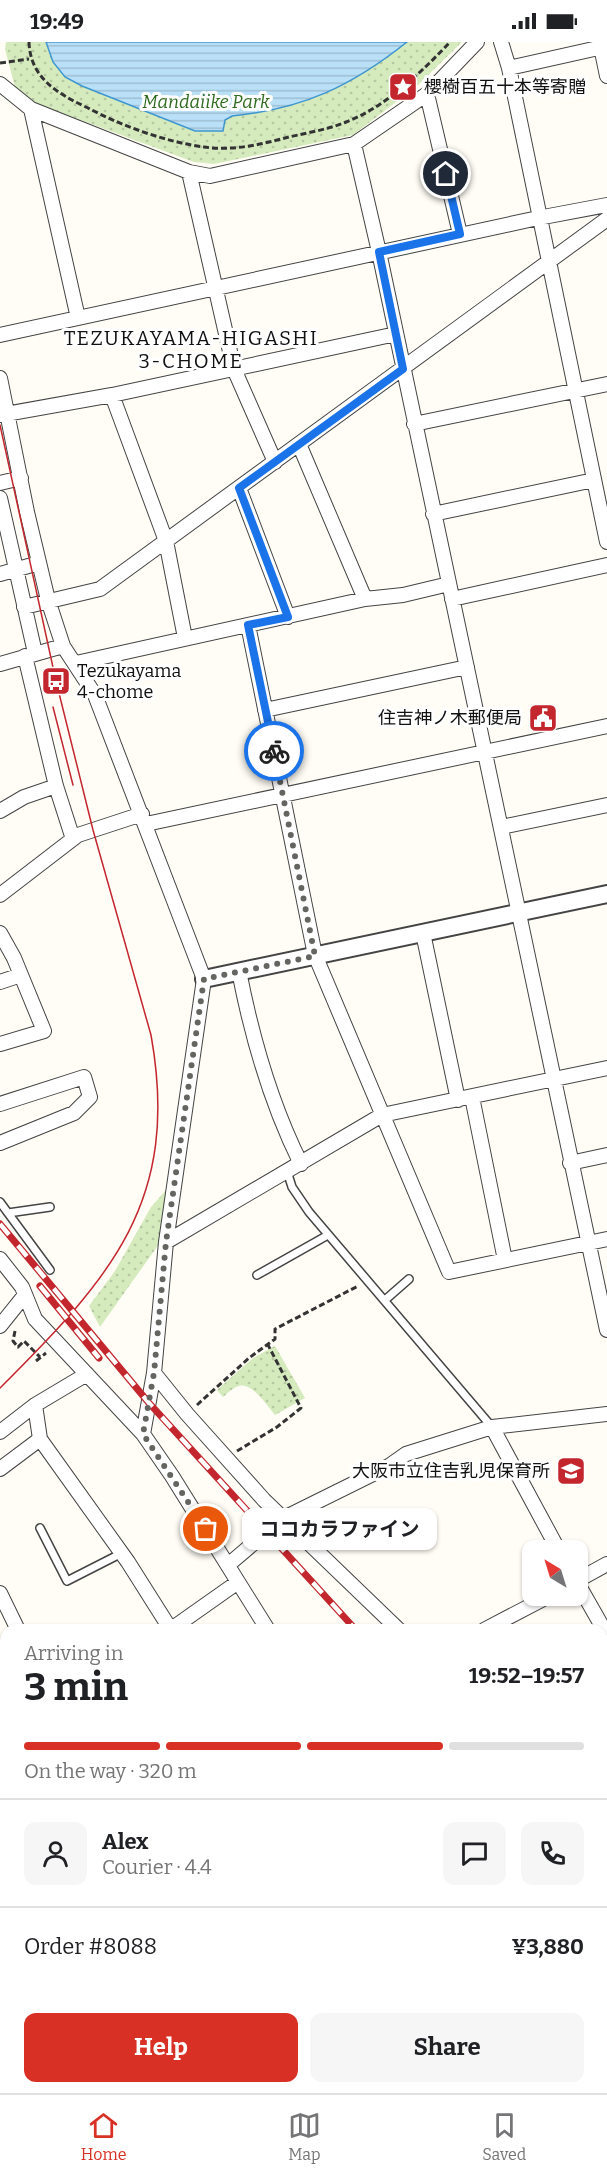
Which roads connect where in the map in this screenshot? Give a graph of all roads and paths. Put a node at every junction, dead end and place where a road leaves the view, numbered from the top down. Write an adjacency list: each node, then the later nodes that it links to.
1 (29, 42): 6 (path)
2 (450, 42): 6 (path)
3 (477, 42): 11 (street)
4 (501, 42): 8 (street)
5 (603, 45): 8 (street); 9 (street)
6 (29, 58): 7 (path)
7 (0, 63)
8 (509, 68): 16 (street)
9 (607, 76)
10 (0, 84): 12 (street)
11 (427, 93): 13 (street); 18 (street)
12 (31, 110): 14 (street); 22 (street)
13 (354, 144): 14 (street); 19 (street)
14 (189, 172): 21 (street)
15 (607, 205): 16 (street)
16 (538, 218): 18 (street); 20 (street)
17 (607, 219): 20 (street)
18 (460, 234): 19 (street)
19 (379, 252): 21 (street); 23 (street)
20 (548, 261): 26 (street); 29 (street)
21 (216, 288): 22 (street); 25 (street)
22 (78, 318): 24 (street)
23 (396, 334): 25 (street); 26 (street)
24 (0, 335)
25 (234, 369): 30 (street); 34 (street)
26 (403, 369): 32 (street); 33 (street)
27 (607, 384): 29 (street)
28 (1, 385): 31 (street)
29 (576, 389): 32 (street); 36 (street)
30 (111, 395): 31 (street); 41 (street)
31 (4, 414): 35 (street)
32 (414, 424): 40 (street)
33 (299, 444): 34 (street); 48 (street)
34 (275, 462): 38 (street)
35 (21, 478): 37 (street); 43 (street)
36 (594, 480): 40 (street); 42 (street)
37 (0, 483)
38 (239, 488): 41 (street); 52 (street)
39 (0, 498): 45 (street)
40 (434, 514): 47 (street)
41 (166, 541): 50 (street); 54 (street)
42 (607, 542)
43 (39, 563): 45 (street); 50 (street)
44 (607, 565): 49 (street)
45 (15, 569): 46 (street); 51 (street)
46 (0, 574)
47 (448, 584): 48 (street); 49 (street)
48 (365, 599): 52 (street)
49 (452, 599): 59 (street)
50 (48, 600): 51 (street); 55 (street)
51 (24, 607): 56 (street)
52 (288, 617): 53 (street)
53 (248, 625): 54 (street); 60 (street)
54 (185, 638): 57 (street)
55 (63, 646): 56 (street); 57 (street)
56 (30, 655): 58 (street); 63 (street)
57 (76, 663): 67 (street)
58 (0, 664)
59 (467, 668): 60 (street); 62 (street)
60 (265, 710): 64 (street)
61 (607, 726): 62 (street)
62 (485, 752): 64 (street); 68 (street)
63 (56, 786): 66 (street); 69 (street)
64 (283, 795): 67 (street); 75 (street)
65 (607, 805): 68 (street)
66 (0, 811)
67 (144, 819): 69 (street); 78 (street)
68 (501, 827): 72 (street)
69 (73, 839): 71 (street)
70 (607, 894): 72 (street)
71 (0, 895)
72 (518, 913): 74 (street); 82 (street)
73 (0, 933): 77 (street)
74 (423, 933): 75 (street); 83 (street)
75 (315, 956): 76 (street); 85 (street)
76 (238, 971): 78 (street); 89 (street)
77 (21, 975): 79 (street); 80 (street)
78 (204, 979): 96 (street)
79 (0, 982)
80 (0, 1044)
81 (607, 1068): 82 (street)
82 (552, 1080): 83 (street); 88 (street)
83 (465, 1098): 85 (street); 98 (street)
84 (0, 1104): 86 (street)
85 (382, 1115): 89 (street); 98 (street)
86 (0, 1143)
87 (607, 1155): 88 (street)
88 (570, 1163): 97 (street)
89 (301, 1164): 90 (street)
90 (287, 1172): 94 (lane); 96 (street)
91 (0, 1202): 93 (lane)
92 (50, 1207): 93 (lane)
93 (8, 1213): 100 (lane)
94 (328, 1235): 101 (lane); 103 (lane)
95 (607, 1239): 97 (street)
96 (166, 1242): 113 (street)
97 (587, 1243): 98 (street); 107 (street)
98 (505, 1260)
99 (1, 1262): 104 (street)
100 (50, 1270)
101 (257, 1275)
102 (409, 1279): 105 (lane)
103 (367, 1281): 105 (lane); 109 (path)
104 (24, 1296): 106 (street); 114 (street)
105 (385, 1300): 118 (lane)
106 (0, 1326)
107 (607, 1330)
108 (13, 1341): 111 (path)
109 (268, 1345): 116 (path); 122 (path)
110 (45, 1352): 111 (path)
111 (40, 1357): 112 (path)
112 (36, 1361)
113 (154, 1373): 116 (street); 120 (street)
114 (87, 1374): 115 (street); 120 (street)
115 (35, 1405): 119 (street); 121 (street)
116 (187, 1414): 122 (street)
117 (607, 1414): 118 (street)
118 (492, 1427): 124 (street); 126 (street)
119 (0, 1432)
120 (143, 1434): 129 (street)
121 (40, 1439): 123 (street); 127 (street)
122 (226, 1458): 124 (street)
123 (0, 1469)
124 (282, 1519): 129 (street); 139 (street)
125 (40, 1528): 127 (lane)
126 (553, 1540)
127 (122, 1553): 136 (street)
128 (607, 1564): 130 (street)
129 (228, 1565): 131 (street)
130 (588, 1576)
131 (238, 1582): 137 (street); 138 (street)
132 (0, 1593): 135 (street)
133 (588, 1600): 141 (street)
134 (530, 1606): 140 (street)
135 (15, 1624)
136 (166, 1624)
137 (178, 1624)
138 (264, 1624)
139 (393, 1624)
140 (495, 1624)
141 (601, 1624)

